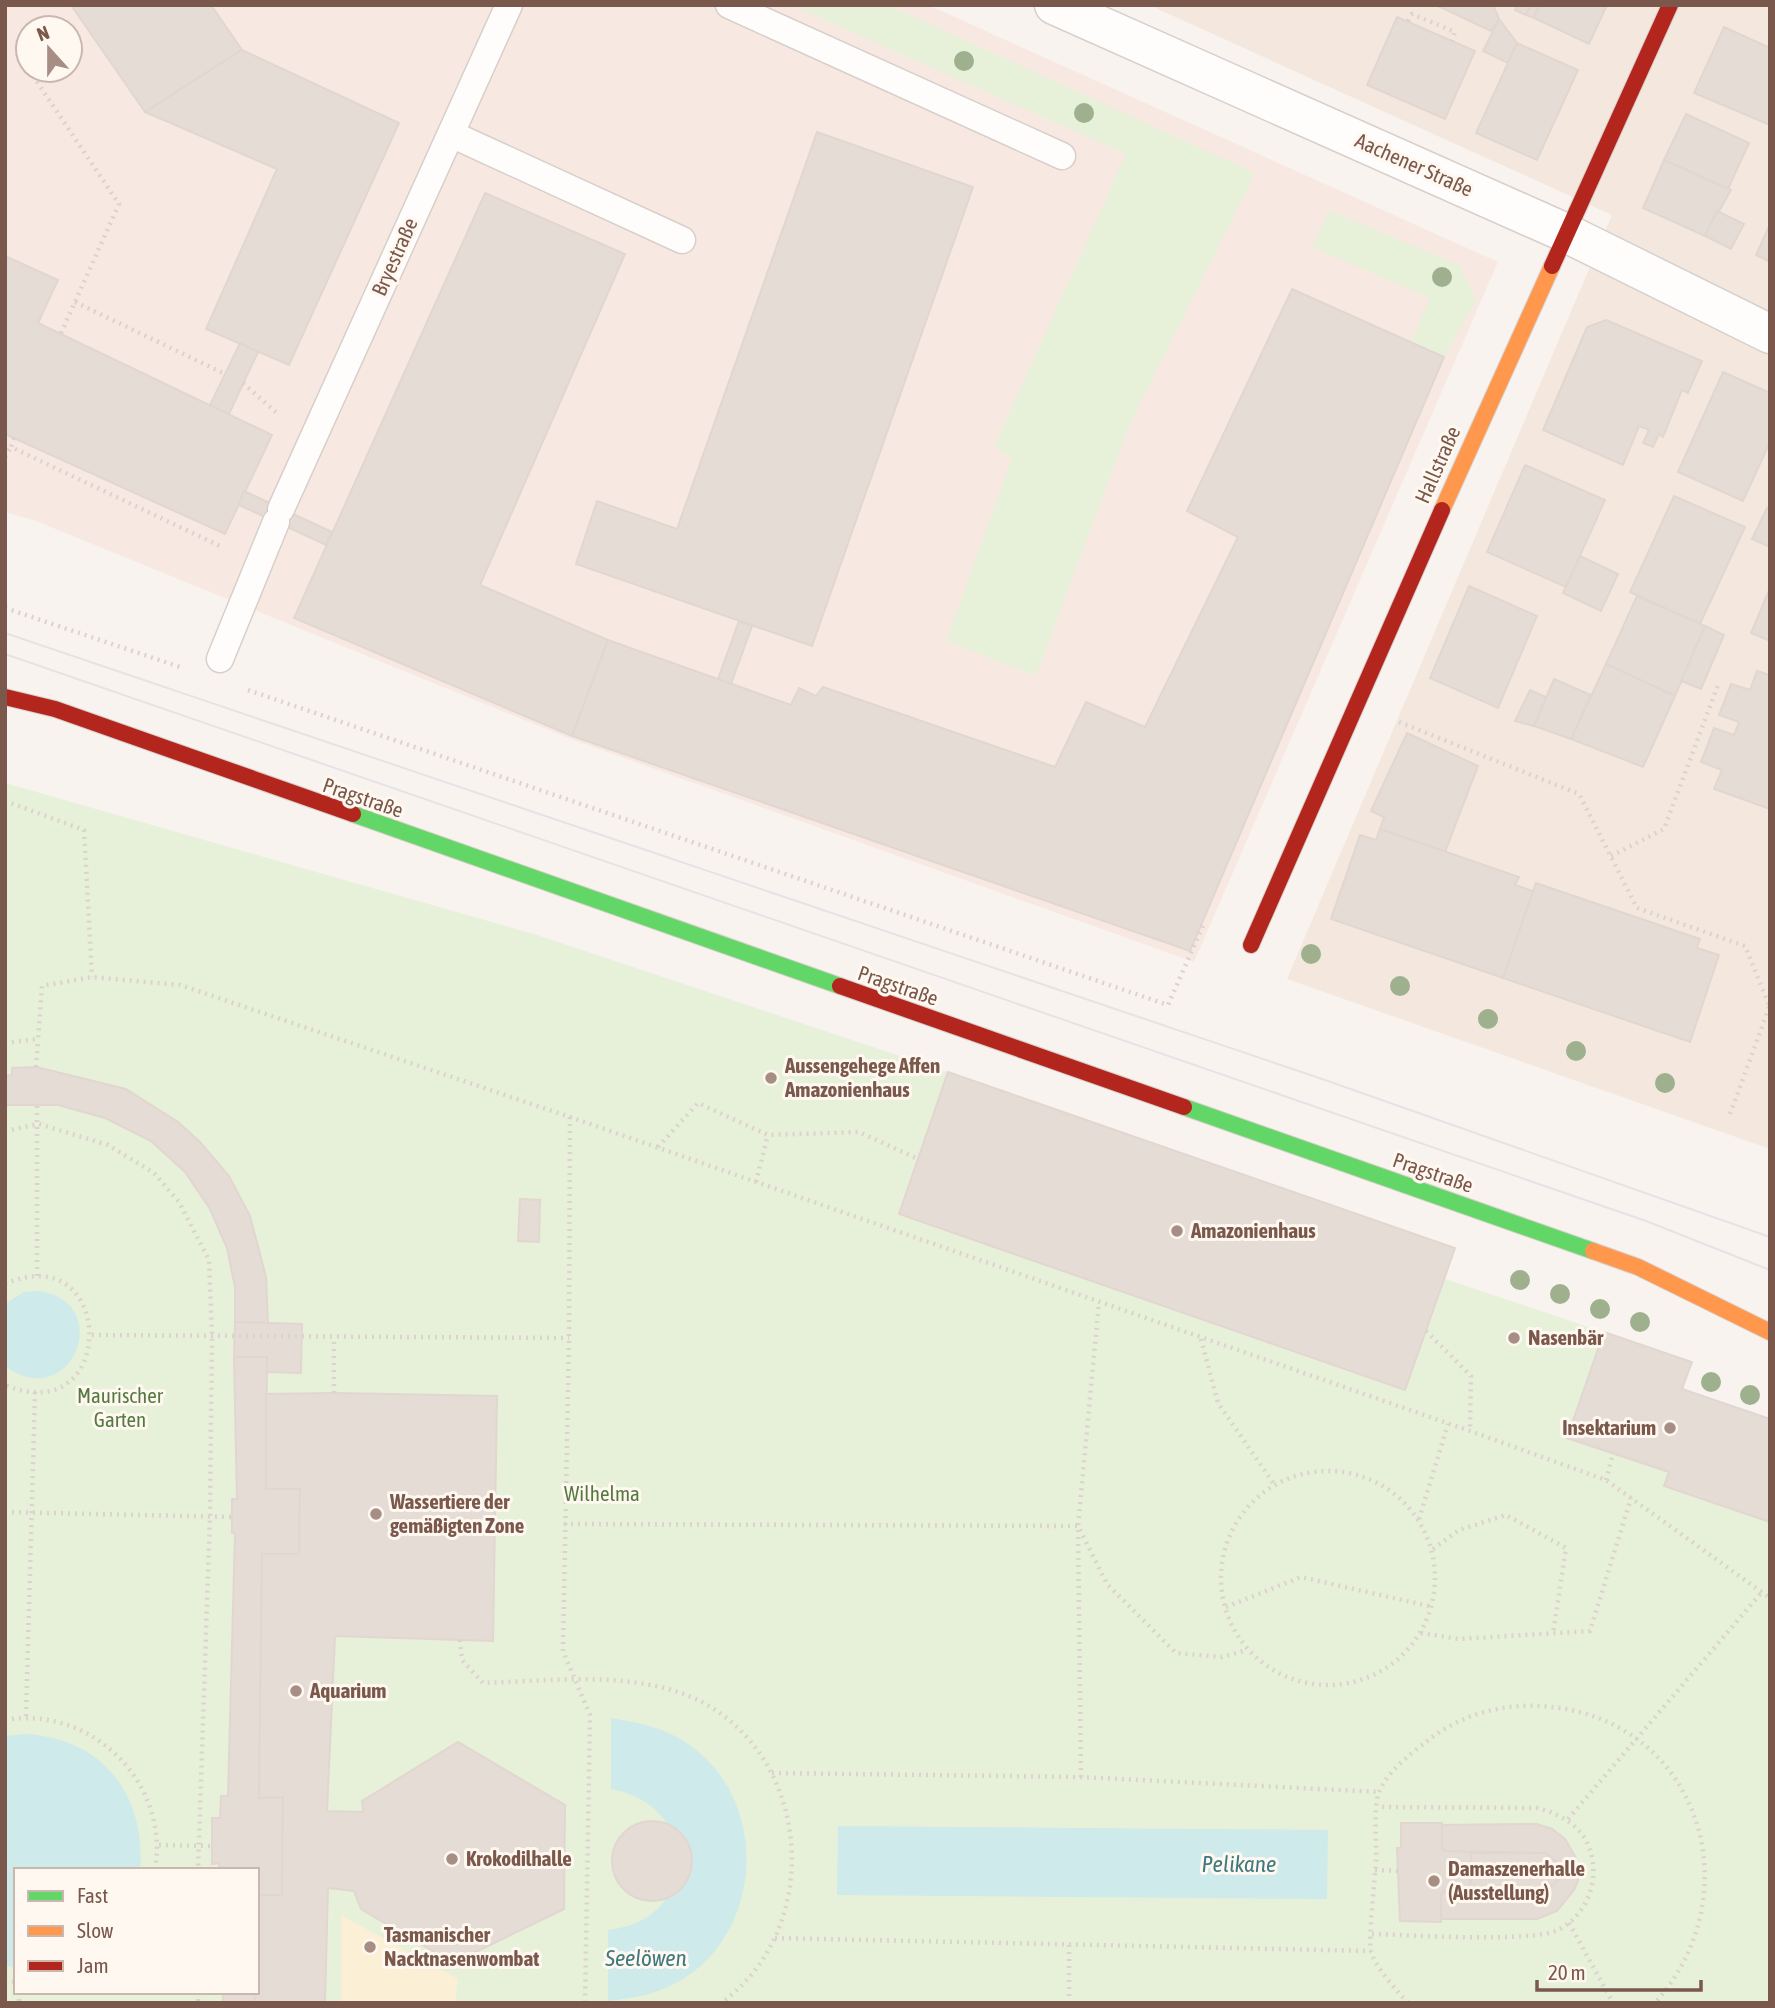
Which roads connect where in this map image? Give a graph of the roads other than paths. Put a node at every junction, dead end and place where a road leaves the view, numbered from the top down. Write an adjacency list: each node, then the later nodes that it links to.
1 (509, 5): 5 (lane, Bryestraße)
2 (729, 5): 6 (lane)
3 (1054, 5): 7 (street, Aachener Straße)
4 (1670, 5): 7 (main road, Hallstraße)
5 (451, 134): 8 (lane); 10 (lane, Bryestraße)
6 (1062, 156)
7 (1566, 233): 9 (street, Aachener Straße); 12 (main road, Hallstraße)
8 (682, 240)
9 (1770, 334)
10 (220, 659)
11 (5, 697): 13 (main road, Pragstraße)
12 (1251, 945)
13 (1770, 1332)

